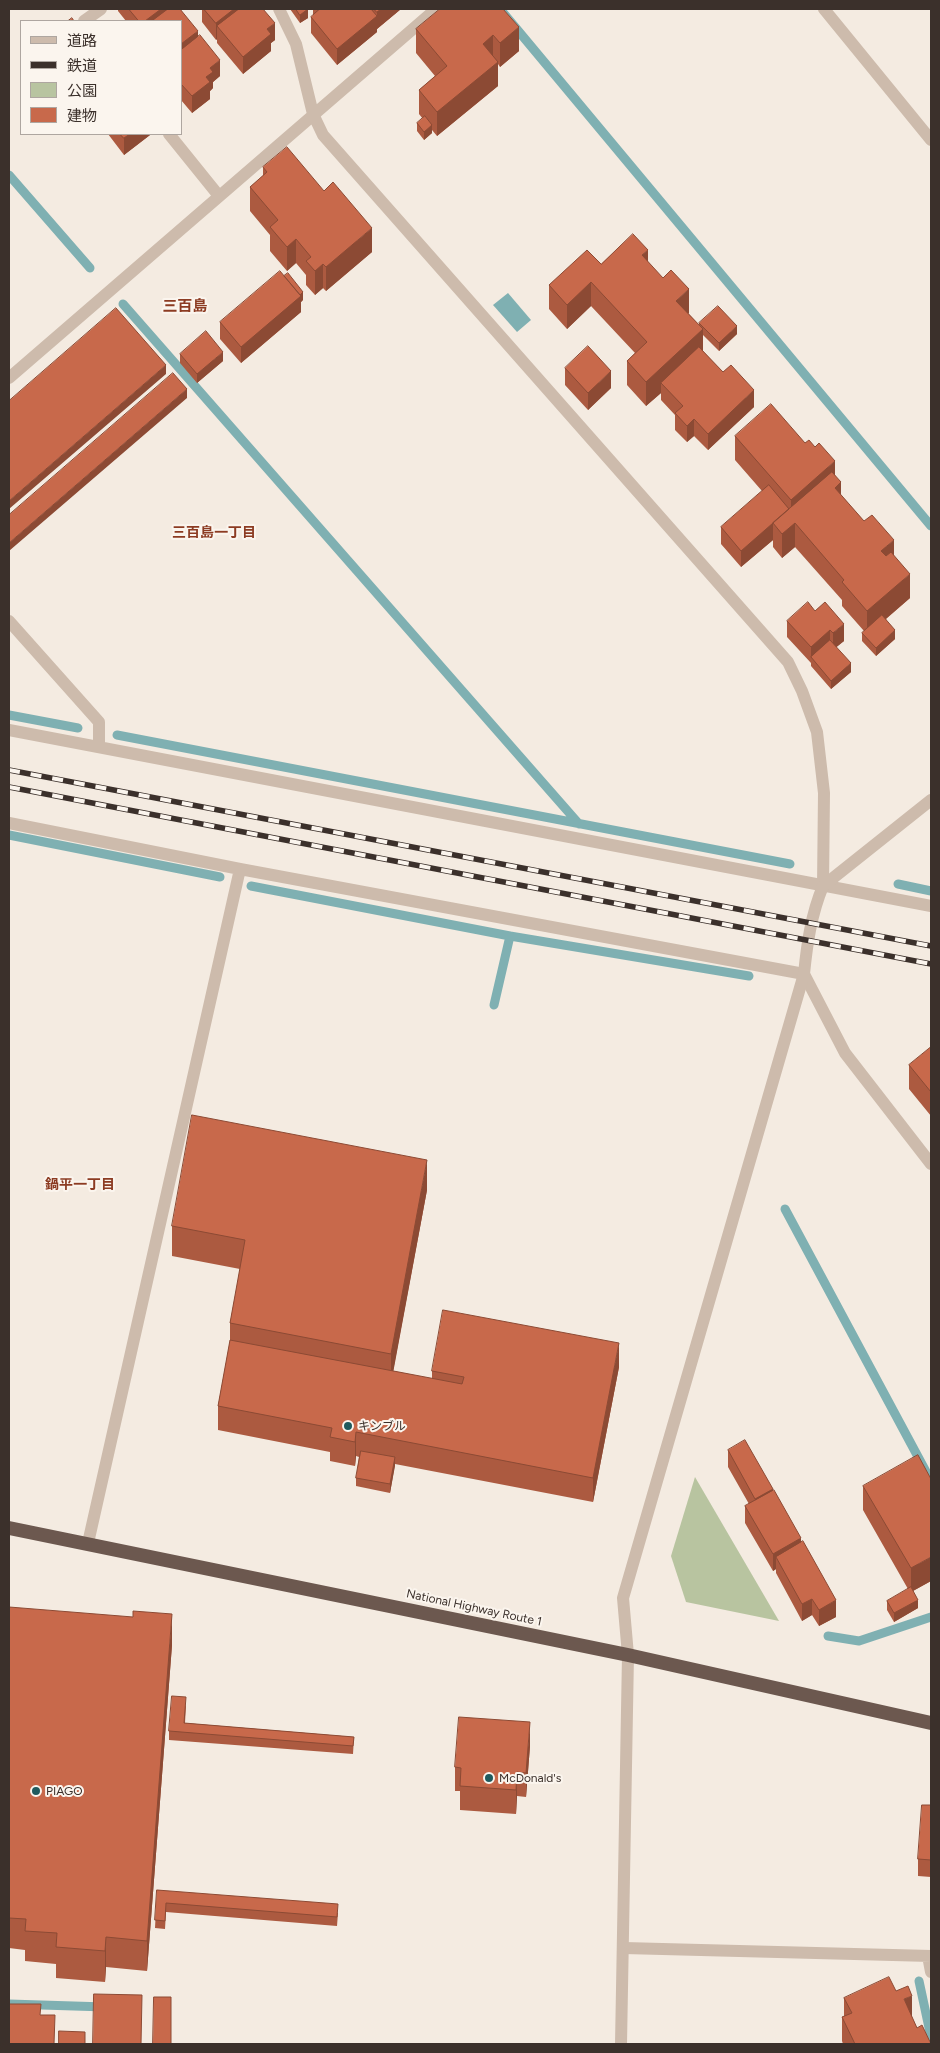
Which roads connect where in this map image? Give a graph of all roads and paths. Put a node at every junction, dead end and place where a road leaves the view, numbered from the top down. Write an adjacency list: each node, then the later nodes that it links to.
1 (101, 9): 5 (street)
2 (279, 9): 6 (street)
3 (436, 9): 6 (street)
4 (824, 9): 8 (street)
5 (85, 20)
6 (313, 114): 9 (street); 17 (street)
7 (170, 135): 9 (street)
8 (931, 140)
9 (218, 196): 10 (street)
10 (9, 378)
11 (9, 621): 13 (street)
12 (9, 730): 13 (street)
13 (99, 746): 17 (street)
14 (931, 800): 17 (street)
15 (9, 823): 16 (street)
16 (240, 869): 19 (street); 22 (street)
17 (822, 886): 18 (street); 19 (street)
18 (931, 906)
19 (804, 974): 20 (street); 23 (street)
20 (931, 1164)
21 (9, 1528): 22 (highway, National Highway Route 1)
22 (88, 1543): 23 (highway, National Highway Route 1)
23 (628, 1655): 24 (highway, National Highway Route 1); 25 (street)
24 (931, 1723)
25 (624, 1948): 26 (street); 28 (street)
26 (930, 1956): 27 (street)
27 (931, 1972)
28 (621, 2044)

